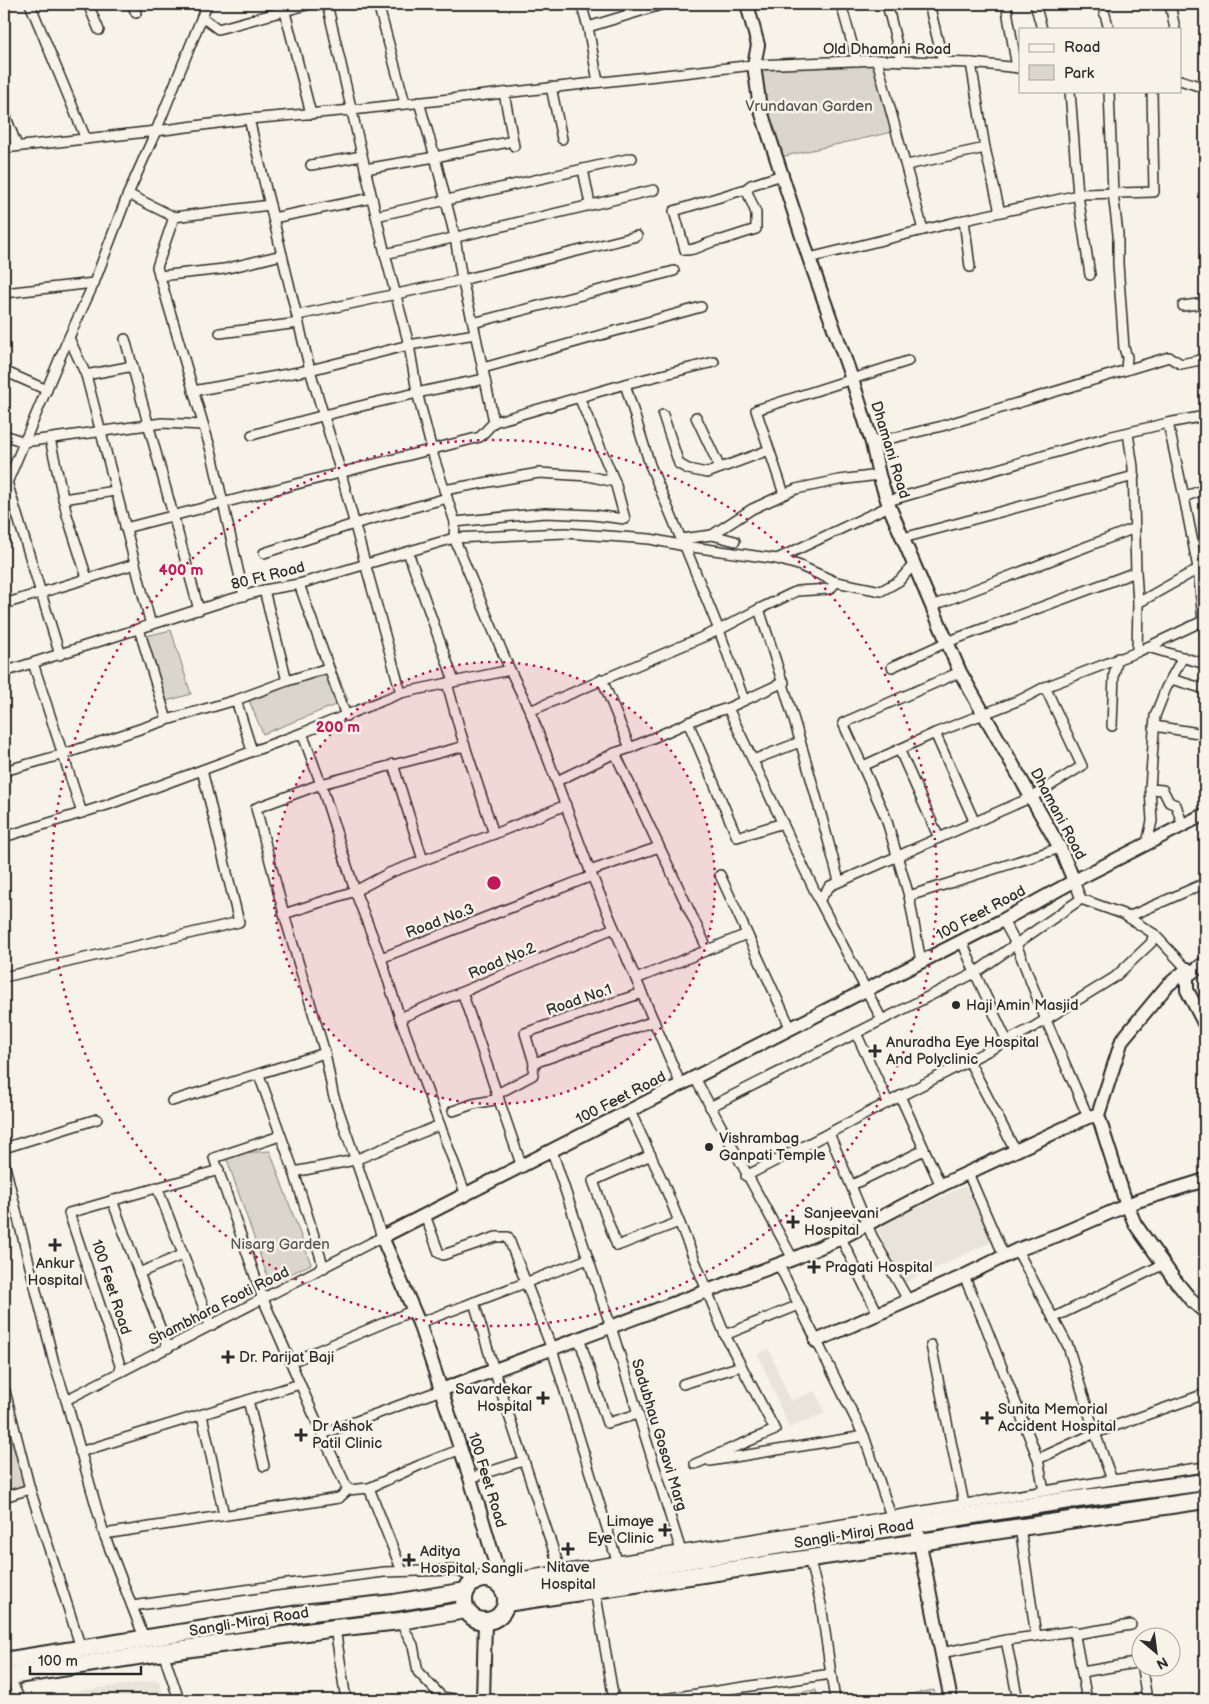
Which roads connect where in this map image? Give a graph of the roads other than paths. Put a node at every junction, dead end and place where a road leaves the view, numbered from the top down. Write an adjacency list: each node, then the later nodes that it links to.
1 (30, 4): 48 (street)
2 (88, 4): 25 (street)
3 (132, 4): 19 (street)
4 (207, 4): 20 (street)
5 (310, 4): 18 (street)
6 (327, 4): 43 (street)
7 (378, 4): 42 (street)
8 (581, 4): 21 (street)
9 (664, 4): 21 (street)
10 (747, 4): 31 (main road, Dhamani Road)
11 (841, 4): 27 (street)
12 (887, 4): 28 (street)
13 (929, 4): 29 (street)
14 (1006, 4): 32 (street)
15 (1035, 4): 22 (street)
16 (1102, 4): 23 (street)
17 (1170, 4): 24 (street)
18 (283, 7): 20 (street); 45 (street)
19 (136, 13)
20 (202, 17): 47 (street)
21 (588, 27): 34 (street)
22 (1042, 28)
23 (1108, 28)
24 (1175, 28)
25 (99, 30)
26 (877, 60): 27 (street, Old Dhamani Road); 28 (street, Old Dhamani Road); 57 (street)
27 (857, 61): 31 (street, Old Dhamani Road)
28 (901, 61): 29 (street, Old Dhamani Road)
29 (943, 62): 30 (street, Old Dhamani Road)
30 (971, 63): 32 (street, Old Dhamani Road); 52 (street)
31 (754, 65): 34 (street, Old Dhamani Road); 60 (main road, Dhamani Road)
32 (1019, 68)
33 (1182, 81): 36 (street)
34 (598, 82): 35 (street, Old Dhamani Road)
35 (551, 87): 37 (street, Old Dhamani Road); 49 (street)
36 (1205, 88)
37 (504, 92): 41 (street, Old Dhamani Road); 54 (street)
38 (1070, 92): 65 (street)
39 (1109, 92): 63 (street)
40 (1152, 92): 63 (street)
41 (419, 102): 42 (street, Old Dhamani Road); 54 (street)
42 (405, 104): 43 (street, Old Dhamani Road)
43 (352, 110): 45 (street, Old Dhamani Road); 53 (street)
44 (4, 112): 50 (street)
45 (311, 114): 46 (street, Old Dhamani Road)
46 (249, 119): 47 (street, Old Dhamani Road); 69 (street)
47 (156, 131): 48 (street, Old Dhamani Road); 64 (street)
48 (86, 139): 50 (street, Old Dhamani Road)
49 (562, 139)
50 (17, 146): 51 (street, Old Dhamani Road)
51 (4, 148)
52 (985, 148): 57 (street); 70 (street)
53 (362, 156): 56 (street); 58 (street)
54 (435, 157): 58 (street); 67 (street)
55 (632, 158): 59 (street)
56 (311, 165)
57 (907, 165): 75 (street)
58 (365, 169): 66 (street)
59 (583, 169): 67 (street); 68 (street)
60 (782, 175): 61 (street); 80 (main road, Dhamani Road)
61 (746, 188)
62 (654, 190): 68 (street)
63 (1113, 193): 65 (street); 105 (street)
64 (128, 194): 72 (street); 86 (street)
65 (1078, 195): 70 (street); 84 (street)
66 (372, 198): 71 (street); 73 (street)
67 (445, 200): 71 (street); 77 (street)
68 (590, 204): 77 (street)
69 (270, 205): 72 (street); 73 (street)
70 (1000, 212): 74 (street)
71 (376, 216): 78 (street)
72 (174, 217): 83 (street)
73 (273, 218): 79 (street)
74 (964, 220): 75 (street); 81 (street)
75 (923, 230): 80 (street)
76 (638, 236): 85 (street)
77 (455, 237): 78 (street); 85 (street)
78 (385, 254): 88 (street)
79 (282, 256): 83 (street); 92 (street)
80 (809, 258): 109 (main road, Dhamani Road)
81 (970, 267)
82 (674, 271): 93 (street)
83 (159, 276): 112 (street)
84 (1090, 276)
85 (462, 280): 88 (street); 93 (street)
86 (94, 284): 87 (street); 96 (street)
87 (4, 293)
88 (397, 294): 92 (street); 98 (street)
89 (1205, 303): 90 (street)
90 (1183, 306)
91 (701, 307): 103 (street)
92 (298, 320): 94 (street); 104 (street)
93 (473, 323): 95 (street)
94 (220, 333)
95 (475, 334): 98 (street); 103 (street)
96 (69, 338): 107 (street); 111 (street)
97 (125, 339): 102 (street)
98 (409, 345): 104 (street); 113 (street)
99 (1205, 359): 105 (street)
100 (714, 362): 110 (street)
101 (908, 362): 109 (street)
102 (133, 366): 107 (street); 121 (street)
103 (482, 368): 108 (street)
104 (310, 370): 112 (street); 115 (street)
105 (1126, 370): 129 (street)
106 (4, 371): 111 (street)
107 (86, 375): 123 (street)
108 (485, 379): 113 (street); 119 (street)
109 (852, 379): 129 (main road, Dhamani Road); 131 (street)
110 (625, 384): 114 (street); 155 (street)
111 (47, 390): 128 (street)
112 (193, 391): 122 (street)
113 (417, 392): 115 (street); 130 (street)
114 (579, 397): 119 (street); 136 (street)
115 (324, 415): 126 (street); 133 (street)
116 (663, 415): 132 (street)
117 (696, 417): 132 (street)
118 (1204, 419): 120 (street)
119 (494, 422): 130 (street)
120 (1168, 423): 124 (street); 142 (street)
121 (148, 425): 122 (street); 123 (street); 146 (street)
122 (204, 425): 144 (street)
123 (99, 432): 127 (street); 139 (street)
124 (1128, 433): 135 (street); 145 (street)
125 (4, 435): 128 (street)
126 (252, 435)
127 (50, 439): 128 (street); 143 (street)
128 (24, 442): 137 (street)
129 (872, 443): 134 (main road, Dhamani Road)
130 (431, 448): 133 (street); 140 (street)
131 (769, 450): 132 (street); 141 (street)
132 (720, 468)
133 (341, 473): 144 (street); 148 (street)
134 (879, 476): 141 (street); 145 (main road, Dhamani Road)
135 (1134, 476): 150 (street); 153 (street)
136 (615, 482): 140 (street); 147 (street)
137 (5, 486): 168 (street)
138 (1205, 489): 142 (street)
139 (115, 492): 143 (street); 149 (street)
140 (446, 494): 147 (street); 148 (street)
141 (784, 494): 151 (street)
142 (1184, 497): 162 (street)
143 (63, 499): 164 (street)
144 (223, 503): 146 (street); 169 (street)
145 (889, 504): 153 (main road, Dhamani Road); 158 (street)
146 (173, 516): 149 (street); 174 (street)
147 (455, 522): 152 (street)
148 (354, 524): 157 (street); 159 (street)
149 (125, 528): 160 (street)
150 (1135, 528): 163 (street); 172 (street)
151 (712, 535): 154 (street); 155 (street)
152 (454, 538): 155 (street, 80 Ft Road); 156 (street, 80 Ft Road); 189 (street)
153 (903, 538): 161 (main road, Dhamani Road)
154 (735, 541)
155 (683, 542): 158 (street, 80 Ft Road); 178 (street)
156 (408, 552): 159 (street, 80 Ft Road); 195 (street)
157 (264, 553)
158 (777, 559): 165 (street, 80 Ft Road)
159 (364, 563): 166 (street, 80 Ft Road); 199 (street)
160 (135, 564): 164 (street); 176 (street)
161 (914, 564): 165 (street, 80 Ft Road); 172 (main road, Dhamani Road)
162 (1201, 566): 170 (street); 175 (street)
163 (1136, 572): 170 (street); 179 (street)
164 (87, 578): 168 (street)
165 (836, 582): 173 (street)
166 (299, 584): 167 (street, 80 Ft Road); 188 (street)
167 (264, 590): 169 (street, 80 Ft Road); 194 (street)
168 (41, 592): 171 (street); 182 (street)
169 (244, 596): 174 (street, 80 Ft Road)
170 (1138, 603): 181 (street)
171 (4, 604)
172 (932, 606): 179 (main road, Dhamani Road)
173 (759, 609): 178 (street); 196 (street)
174 (198, 610): 176 (street, 80 Ft Road)
175 (1204, 620): 180 (street)
176 (151, 625): 177 (street, 80 Ft Road)
177 (140, 628): 182 (street, 80 Ft Road); 206 (street)
178 (719, 630): 192 (street); 201 (street)
179 (947, 642): 187 (street); 191 (main road, Dhamani Road)
180 (1148, 647): 181 (street); 183 (street)
181 (1137, 652): 184 (street)
182 (60, 655): 185 (street, 80 Ft Road)
183 (1183, 657): 186 (street); 193 (street)
184 (1118, 658): 197 (street); 208 (street)
185 (33, 663): 190 (street, 80 Ft Road); 219 (street)
186 (1205, 664)
187 (892, 667)
188 (328, 668): 194 (street); 205 (street)
189 (510, 670): 195 (street); 203 (street)
190 (4, 672)
191 (960, 672): 204 (main road, Dhamani Road); 222 (street)
192 (602, 679): 203 (street); 215 (street)
193 (1171, 679): 198 (street); 209 (street)
194 (287, 682): 200 (street)
195 (450, 682): 199 (street); 214 (street)
196 (784, 682): 201 (street); 213 (street)
197 (1045, 687): 204 (street); 228 (street)
198 (1205, 689)
199 (401, 694): 205 (street)
200 (236, 700): 206 (street); 217 (street)
201 (744, 700): 202 (street)
202 (728, 708): 207 (street); 220 (street)
203 (530, 711): 225 (street)
204 (983, 714): 211 (street); 228 (main road, Dhamani Road)
205 (346, 716): 210 (street)
206 (167, 720): 219 (street)
207 (688, 722): 215 (street); 232 (street)
208 (1112, 726)
209 (1154, 726): 212 (street); 227 (street)
210 (302, 733): 217 (street); 226 (street)
211 (935, 733): 216 (street); 233 (street)
212 (1205, 734)
213 (800, 742): 220 (street); 245 (street)
214 (465, 746): 221 (street); 235 (street)
215 (630, 748): 218 (street)
216 (899, 749): 222 (street); 237 (street)
217 (252, 751): 223 (street)
218 (615, 753): 225 (street); 239 (street)
219 (64, 754): 224 (street); 230 (street)
220 (753, 760): 232 (street)
221 (393, 764): 226 (street); 242 (street)
222 (862, 766): 241 (street)
223 (202, 770): 230 (street); 266 (street)
224 (4, 771)
225 (557, 782): 229 (street)
226 (320, 784): 248 (street); 252 (street)
227 (1150, 789): 234 (street); 238 (street)
228 (1032, 797): 233 (street); 240 (main road, Dhamani Road)
229 (566, 805): 235 (street); 243 (street)
230 (82, 813): 236 (street)
231 (1205, 814): 234 (main road, 100 Feet Road)
232 (782, 823): 251 (street)
233 (975, 823): 237 (street)
234 (1183, 826): 238 (main road, 100 Feet Road)
235 (494, 834): 242 (street)
236 (4, 837)
237 (939, 838): 241 (street)
238 (1148, 844): 246 (main road, 100 Feet Road)
239 (659, 847): 243 (street, Road No.3); 260 (street)
240 (1060, 848): 246 (main road, Dhamani Road); 249 (street)
241 (898, 855): 245 (street); 249 (street)
242 (423, 860): 248 (street)
243 (591, 873): 255 (street); 261 (street, Road No.3)
244 (720, 875): 256 (street)
245 (840, 881): 251 (street)
246 (1074, 881): 250 (street); 254 (main road, 100 Feet Road)
247 (1205, 889): 253 (street)
248 (354, 891): 252 (street); 261 (street)
249 (909, 896): 262 (street)
250 (1081, 899): 253 (street); 259 (street)
251 (820, 900): 268 (street)
252 (284, 914): 279 (street)
253 (1128, 917): 257 (street)
254 (1004, 920): 258 (main road, 100 Feet Road); 259 (street)
255 (614, 928): 267 (street); 269 (street, Road No.2)
256 (747, 934): 260 (street); 276 (street)
257 (1154, 934): 264 (street); 273 (street)
258 (962, 941): 262 (main road, 100 Feet Road); 265 (street)
259 (1016, 944): 265 (street); 273 (street)
260 (708, 950): 267 (street)
261 (381, 958): 271 (street)
262 (921, 962): 268 (main road, 100 Feet Road)
263 (1205, 963): 264 (main road)
264 (1187, 969): 275 (main road); 292 (main road)
265 (975, 973): 272 (street); 278 (street)
266 (4, 978)
267 (636, 979): 270 (street)
268 (867, 990): 272 (street); 276 (main road, 100 Feet Road)
269 (462, 992): 271 (street, Road No.2); 285 (street)
270 (642, 993): 274 (street); 281 (street, Road No.1)
271 (400, 1018): 294 (street)
272 (882, 1020): 277 (street)
273 (1046, 1020): 278 (street); 292 (street)
274 (654, 1021): 281 (street); 284 (street)
275 (1205, 1025)
276 (791, 1029): 283 (main road, 100 Feet Road)
277 (856, 1033): 288 (street); 289 (street)
278 (1006, 1041): 280 (street)
279 (325, 1053): 282 (street); 302 (street)
280 (969, 1060): 286 (street); 299 (street)
281 (534, 1063): 285 (street)
282 (259, 1075): 287 (street); 296 (street)
283 (695, 1078): 284 (main road, 100 Feet Road); 289 (street)
284 (681, 1085): 291 (main road, 100 Feet Road)
285 (498, 1096): 290 (street); 304 (street)
286 (900, 1096): 288 (street); 298 (street)
287 (172, 1101)
288 (888, 1102): 295 (street)
289 (710, 1107): 308 (street)
290 (453, 1111)
291 (630, 1111): 300 (main road, 100 Feet Road); 301 (street)
292 (1093, 1116): 299 (main road); 315 (main road)
293 (97, 1119): 297 (street)
294 (440, 1125): 302 (street); 313 (street)
295 (829, 1133): 308 (street); 310 (street)
296 (280, 1136): 305 (street); 306 (street)
297 (4, 1148)
298 (924, 1150): 310 (street); 311 (street)
299 (1016, 1150): 307 (main road)
300 (552, 1151): 304 (main road, 100 Feet Road); 324 (street, Sadubhau Gosavi Marg)
301 (651, 1155): 317 (street); 317 (street)
302 (355, 1160): 306 (street); 319 (street)
303 (4, 1162): 359 (street)
304 (522, 1167): 313 (main road, 100 Feet Road)
305 (219, 1170): 312 (street); 334 (street)
306 (294, 1172): 328 (street)
307 (968, 1173): 311 (main road); 323 (street)
308 (746, 1176): 325 (street)
309 (1205, 1180): 315 (main road)
310 (852, 1185): 318 (street)
311 (941, 1186): 318 (main road)
312 (157, 1187): 314 (street); 322 (street)
313 (466, 1195): 316 (main road, 100 Feet Road)
314 (112, 1200): 329 (street); 353 (street, 100 Feet Road)
315 (1127, 1205): 321 (main road); 326 (main road)
316 (425, 1215): 319 (main road, 100 Feet Road); 331 (street)
317 (679, 1222): 332 (street)
318 (868, 1224): 320 (main road); 333 (street)
319 (382, 1237): 328 (street, Shambhara Footi Road); 337 (main road, 100 Feet Road)
320 (841, 1238): 325 (main road); 339 (street)
321 (1017, 1250): 323 (main road); 340 (street)
322 (182, 1255): 329 (street); 342 (street)
323 (1004, 1256): 330 (main road)
324 (588, 1259): 331 (street); 343 (street, Sadubhau Gosavi Marg)
325 (793, 1260): 327 (main road)
326 (1164, 1264): 338 (main road); 340 (street)
327 (779, 1265): 332 (main road); 336 (street)
328 (324, 1268): 334 (street, Shambhara Footi Road)
329 (139, 1273): 348 (street)
330 (964, 1276): 339 (main road); 368 (street)
331 (526, 1283): 335 (street); 349 (street)
332 (706, 1291): 343 (main road); 344 (street)
333 (907, 1298)
334 (263, 1299): 342 (street, Shambhara Footi Road); 350 (street)
335 (474, 1302): 341 (street); 352 (street)
336 (799, 1305): 344 (street); 346 (street)
337 (412, 1311): 341 (main road, 100 Feet Road); 350 (street)
338 (1205, 1312)
339 (878, 1314): 346 (main road)
340 (1053, 1318): 363 (street)
341 (419, 1323): 357 (main road, 100 Feet Road)
342 (210, 1326): 348 (street, Shambhara Footi Road)
343 (610, 1327): 345 (main road); 361 (street, Sadubhau Gosavi Marg)
344 (725, 1335): 351 (street)
345 (579, 1338): 349 (main road); 361 (street)
346 (816, 1341): 365 (street)
347 (932, 1345): 381 (street)
348 (168, 1348): 353 (street, Shambhara Footi Road)
349 (552, 1348): 352 (main road); 390 (street)
350 (291, 1362): 354 (street)
351 (741, 1366): 355 (street); 365 (street)
352 (494, 1370): 357 (main road); 369 (street)
353 (122, 1372): 359 (street, Shambhara Footi Road)
354 (300, 1384): 360 (street); 364 (street)
355 (684, 1384)
356 (4, 1387): 376 (street)
357 (441, 1390): 364 (street); 366 (main road, 100 Feet Road)
358 (1205, 1394): 363 (street)
359 (66, 1400): 367 (street)
360 (248, 1400): 362 (street); 370 (street)
361 (638, 1414): 388 (street, Sadubhau Gosavi Marg)
362 (202, 1415): 367 (street); 382 (street)
363 (1095, 1433): 368 (street); 373 (street)
364 (322, 1434): 377 (street)
365 (864, 1436): 383 (street)
366 (461, 1449): 372 (main road, 100 Feet Road); 375 (street)
367 (80, 1452): 386 (street)
368 (1038, 1459): 378 (street)
369 (523, 1461): 372 (street); 391 (street)
370 (264, 1466)
371 (1205, 1467): 373 (street)
372 (470, 1478): 396 (main road, 100 Feet Road)
373 (1112, 1480): 378 (street)
374 (1205, 1482): 384 (highway, Sangli-Miraj Road)
375 (369, 1488): 377 (street); 392 (street)
376 (30, 1489): 379 (street); 407 (street)
377 (348, 1490): 382 (street)
378 (1044, 1491): 381 (street)
379 (4, 1497)
380 (1205, 1500): 385 (highway, Sangli-Miraj Road)
381 (964, 1504): 383 (street)
382 (224, 1515): 386 (street)
383 (891, 1516): 388 (street)
384 (916, 1524): 387 (main road); 396 (highway, Sangli-Miraj Road)
385 (1020, 1527): 387 (highway, Sangli-Miraj Road); 404 (street)
386 (104, 1534): 397 (street)
387 (919, 1542): 389 (highway, Sangli-Miraj Road); 409 (main road)
388 (681, 1551): 390 (street)
389 (809, 1558): 394 (highway, Sangli-Miraj Road); 413 (street)
390 (617, 1561): 391 (street)
391 (560, 1570): 396 (street)
392 (402, 1571): 393 (street); 397 (street)
393 (479, 1580): 395 (highway); 396 (highway)
394 (595, 1590): 396 (highway, Sangli-Miraj Road); 421 (street)
395 (466, 1591): 398 (highway); 405 (highway, Sangli-Miraj Road)
396 (504, 1591): 400 (highway)
397 (132, 1606): 405 (street)
398 (466, 1610): 399 (highway, Sangli-Miraj Road); 400 (highway)
399 (400, 1621): 402 (highway, Sangli-Miraj Road); 420 (street)
400 (485, 1622): 416 (main road)
401 (1131, 1625): 403 (street)
402 (335, 1628): 408 (highway, Sangli-Miraj Road); 419 (street)
403 (1074, 1634): 404 (street); 412 (street)
404 (1036, 1636): 406 (street)
405 (144, 1638): 407 (highway, Sangli-Miraj Road); 408 (street)
406 (1006, 1640): 409 (street); 425 (street)
407 (81, 1648): 410 (highway, Sangli-Miraj Road)
408 (157, 1653): 415 (highway, Sangli-Miraj Road); 418 (street)
409 (941, 1653): 424 (main road)
410 (4, 1661)
411 (1132, 1664): 412 (street)
412 (1082, 1672): 426 (street)
413 (831, 1674): 422 (street); 423 (street)
414 (1143, 1676): 427 (street)
415 (6, 1677): 417 (street)
416 (479, 1699)
417 (20, 1700)
418 (179, 1700)
419 (346, 1700)
420 (460, 1700)
421 (614, 1700)
422 (657, 1700)
423 (835, 1700)
424 (951, 1700)
425 (1018, 1700)
426 (1087, 1700)
427 (1147, 1700)

